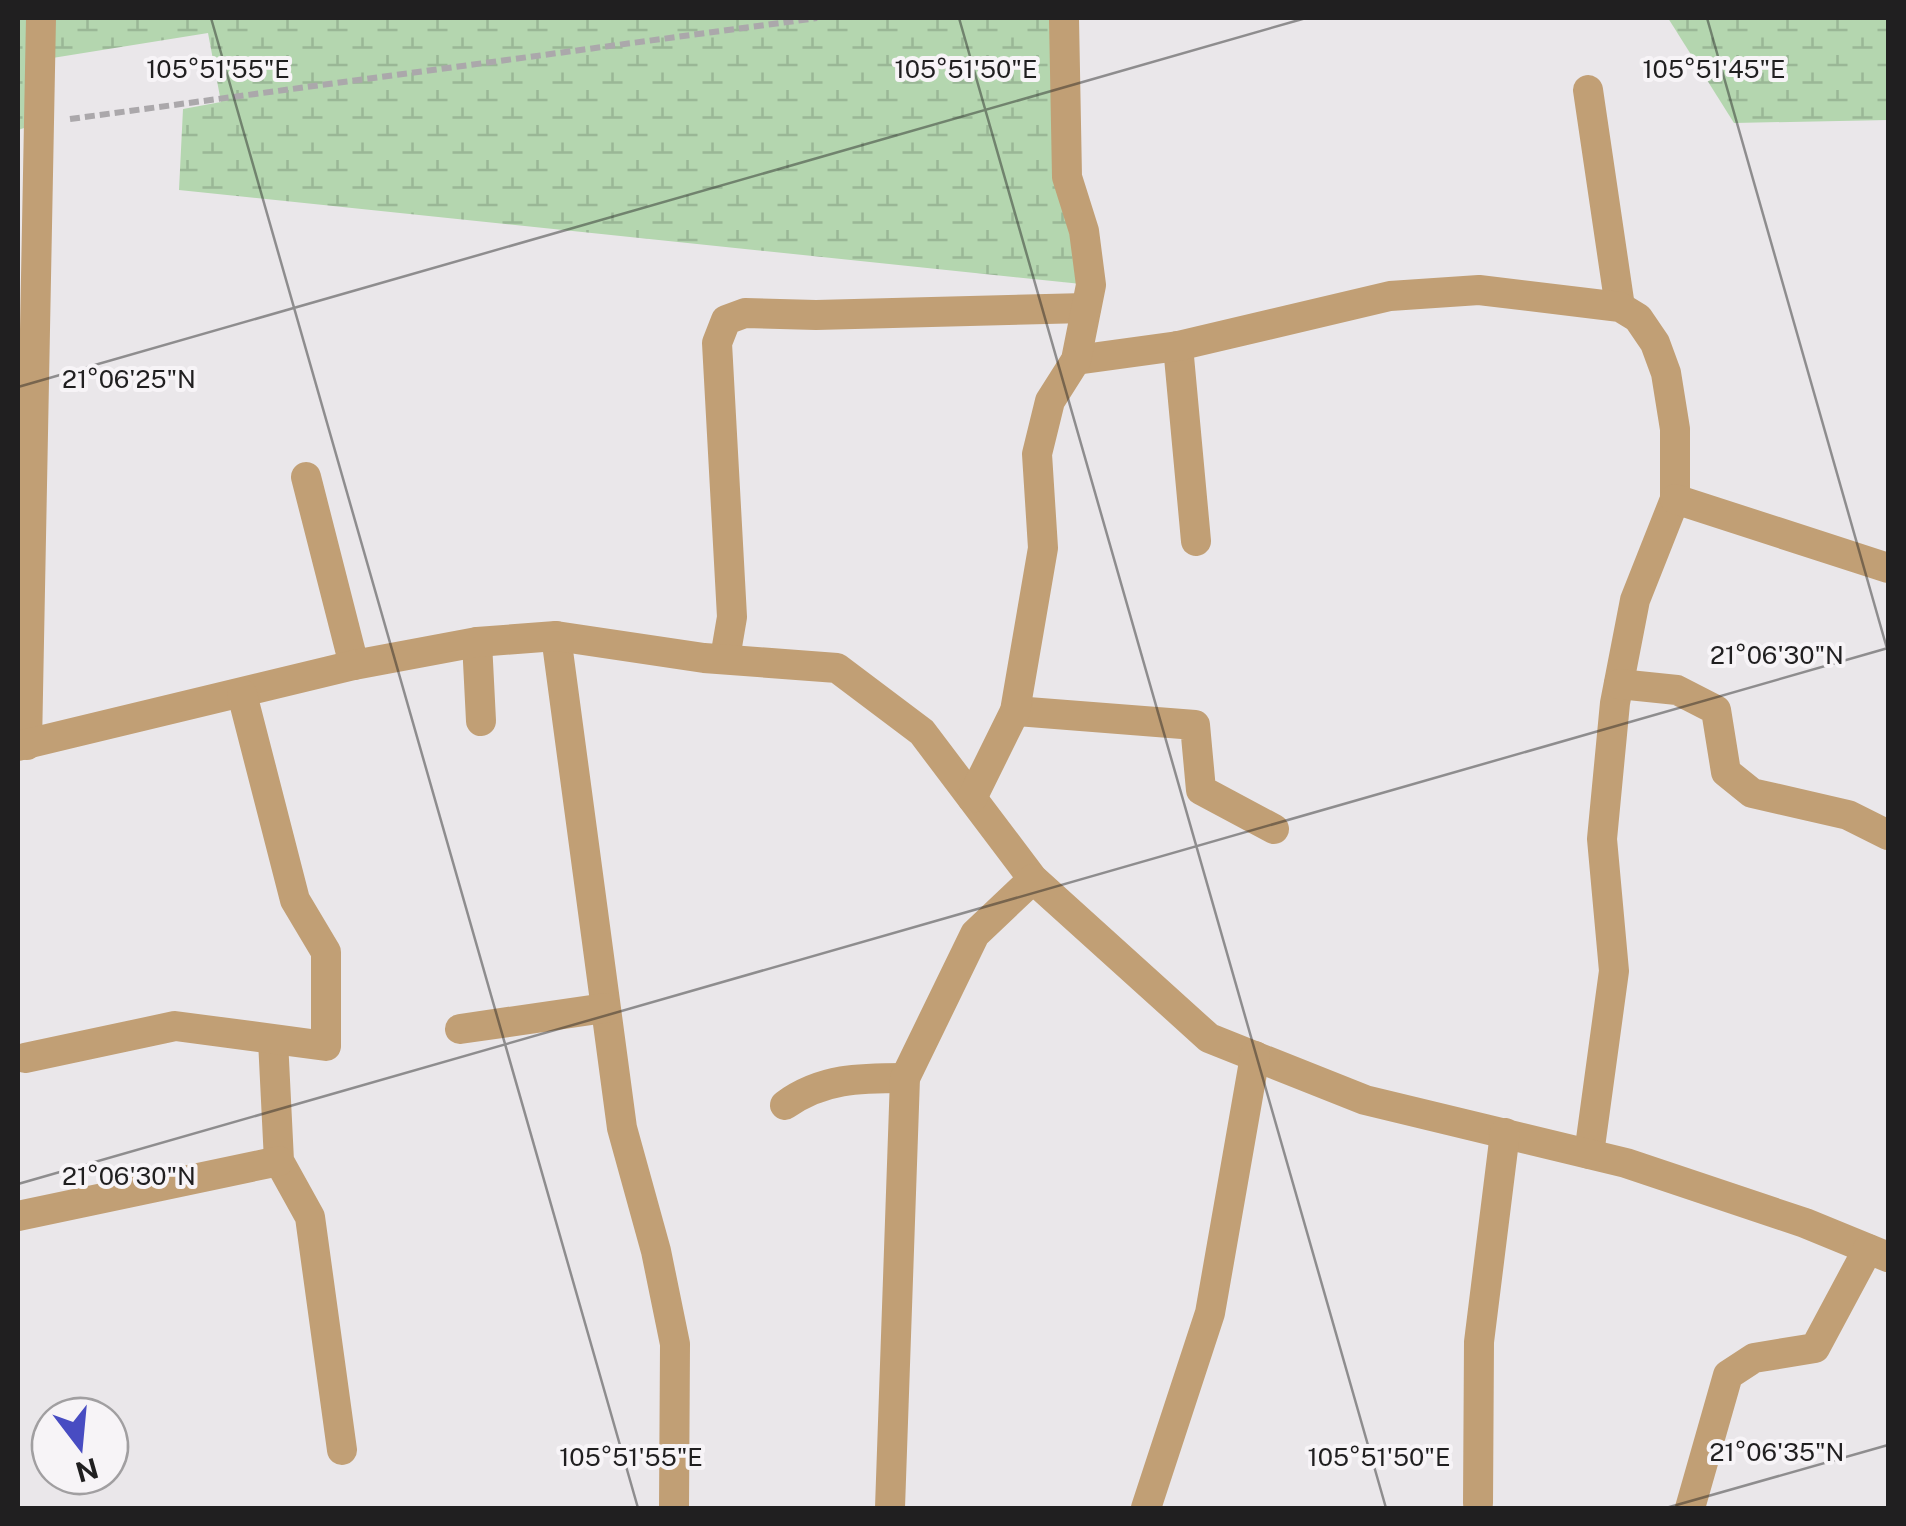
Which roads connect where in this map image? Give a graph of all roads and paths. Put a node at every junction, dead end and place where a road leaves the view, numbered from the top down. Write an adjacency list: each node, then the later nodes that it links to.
1 (41, 18): 5 (street)
2 (816, 18): 5 (path)
3 (1064, 18): 7 (street)
4 (1588, 90): 6 (street)
5 (39, 123): 22 (street)
6 (1620, 307): 8 (street); 11 (street)
7 (1086, 308): 9 (street); 16 (street)
8 (1178, 346): 9 (street); 12 (street)
9 (1076, 360): 20 (street)
10 (306, 478): 17 (street)
11 (1675, 499): 13 (street); 18 (street)
12 (1196, 541)
13 (1888, 568)
14 (556, 636): 15 (street); 16 (street); 27 (street)
15 (477, 642): 17 (street); 21 (street)
16 (725, 658): 23 (street)
17 (354, 665): 19 (street)
18 (1619, 684): 25 (street); 35 (street)
19 (242, 694): 22 (street); 29 (street)
20 (1015, 711): 23 (street); 24 (street)
21 (481, 721)
22 (22, 746)
23 (972, 798): 26 (street)
24 (1274, 829)
25 (1888, 835)
26 (1033, 878): 30 (street); 32 (street)
27 (606, 1008): 28 (street); 41 (street)
28 (460, 1029)
29 (273, 1040): 31 (street); 36 (street)
30 (1255, 1056): 34 (street); 43 (street)
31 (26, 1058)
32 (905, 1078): 33 (street); 42 (street)
33 (785, 1105)
34 (1505, 1133): 35 (street); 40 (street)
35 (1589, 1154): 38 (street)
36 (279, 1161): 37 (street); 39 (street)
37 (18, 1216)
38 (1878, 1253): 44 (street)
39 (342, 1450)
40 (1478, 1503)
41 (674, 1508)
42 (890, 1508)
43 (1146, 1508)
44 (1690, 1508)

